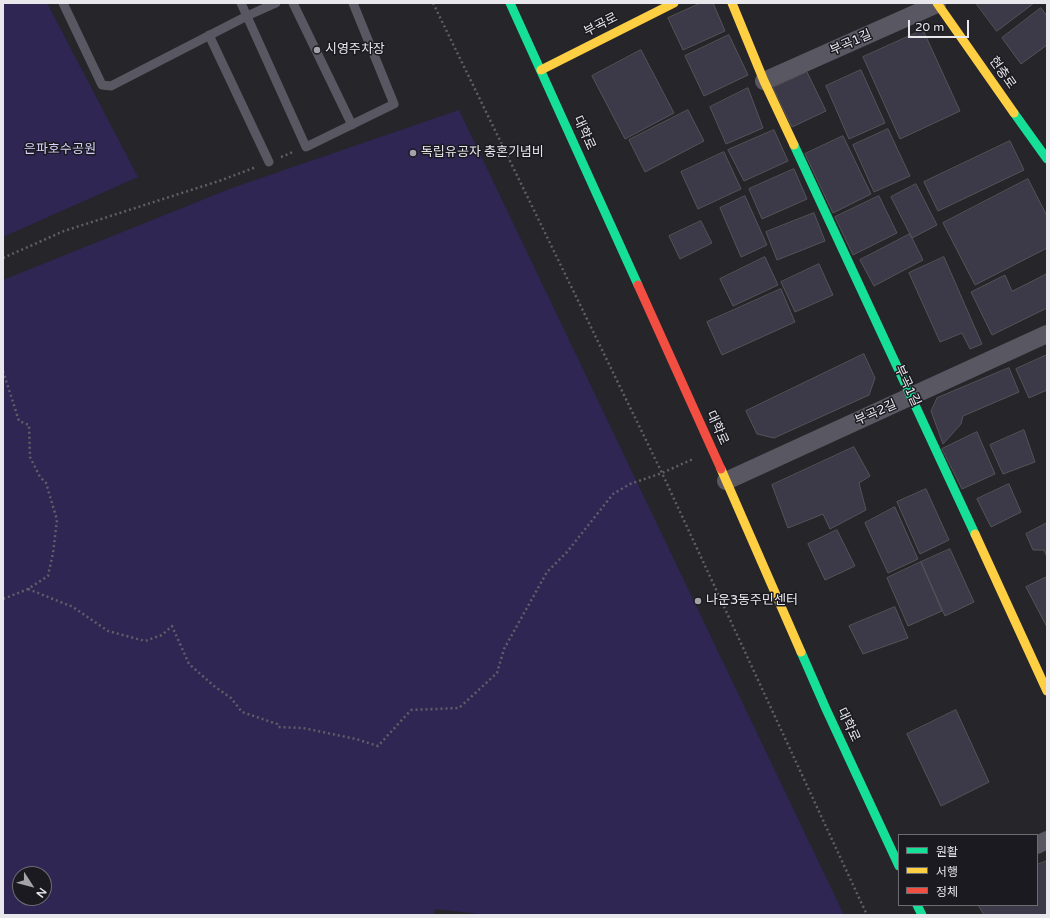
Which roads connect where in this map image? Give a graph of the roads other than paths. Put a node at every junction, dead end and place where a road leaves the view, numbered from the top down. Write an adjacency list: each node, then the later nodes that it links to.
1 (63, 3): 11 (lane)
2 (241, 3): 10 (lane)
3 (276, 3): 10 (lane)
4 (293, 3): 14 (lane)
5 (352, 3): 14 (lane)
6 (510, 3): 12 (street, 대학로)
7 (674, 3): 12 (street, 부곡로)
8 (732, 3): 13 (street, 부곡1길)
9 (937, 3): 13 (street, 부곡1길); 15 (street, 현충로)
10 (246, 16): 11 (lane); 14 (lane)
11 (209, 35): 16 (lane)
12 (541, 70): 19 (street, 대학로)
13 (764, 81): 18 (street, 부곡1길)
14 (352, 125)
15 (1047, 159)
16 (269, 162)
17 (1047, 334): 18 (street, 부곡2길)
18 (912, 396): 19 (street, 부곡2길); 20 (street, 부곡1길)
19 (726, 481): 23 (street, 대학로)
20 (1046, 686)
21 (1047, 840): 22 (street)
22 (1038, 844)
23 (898, 864)

